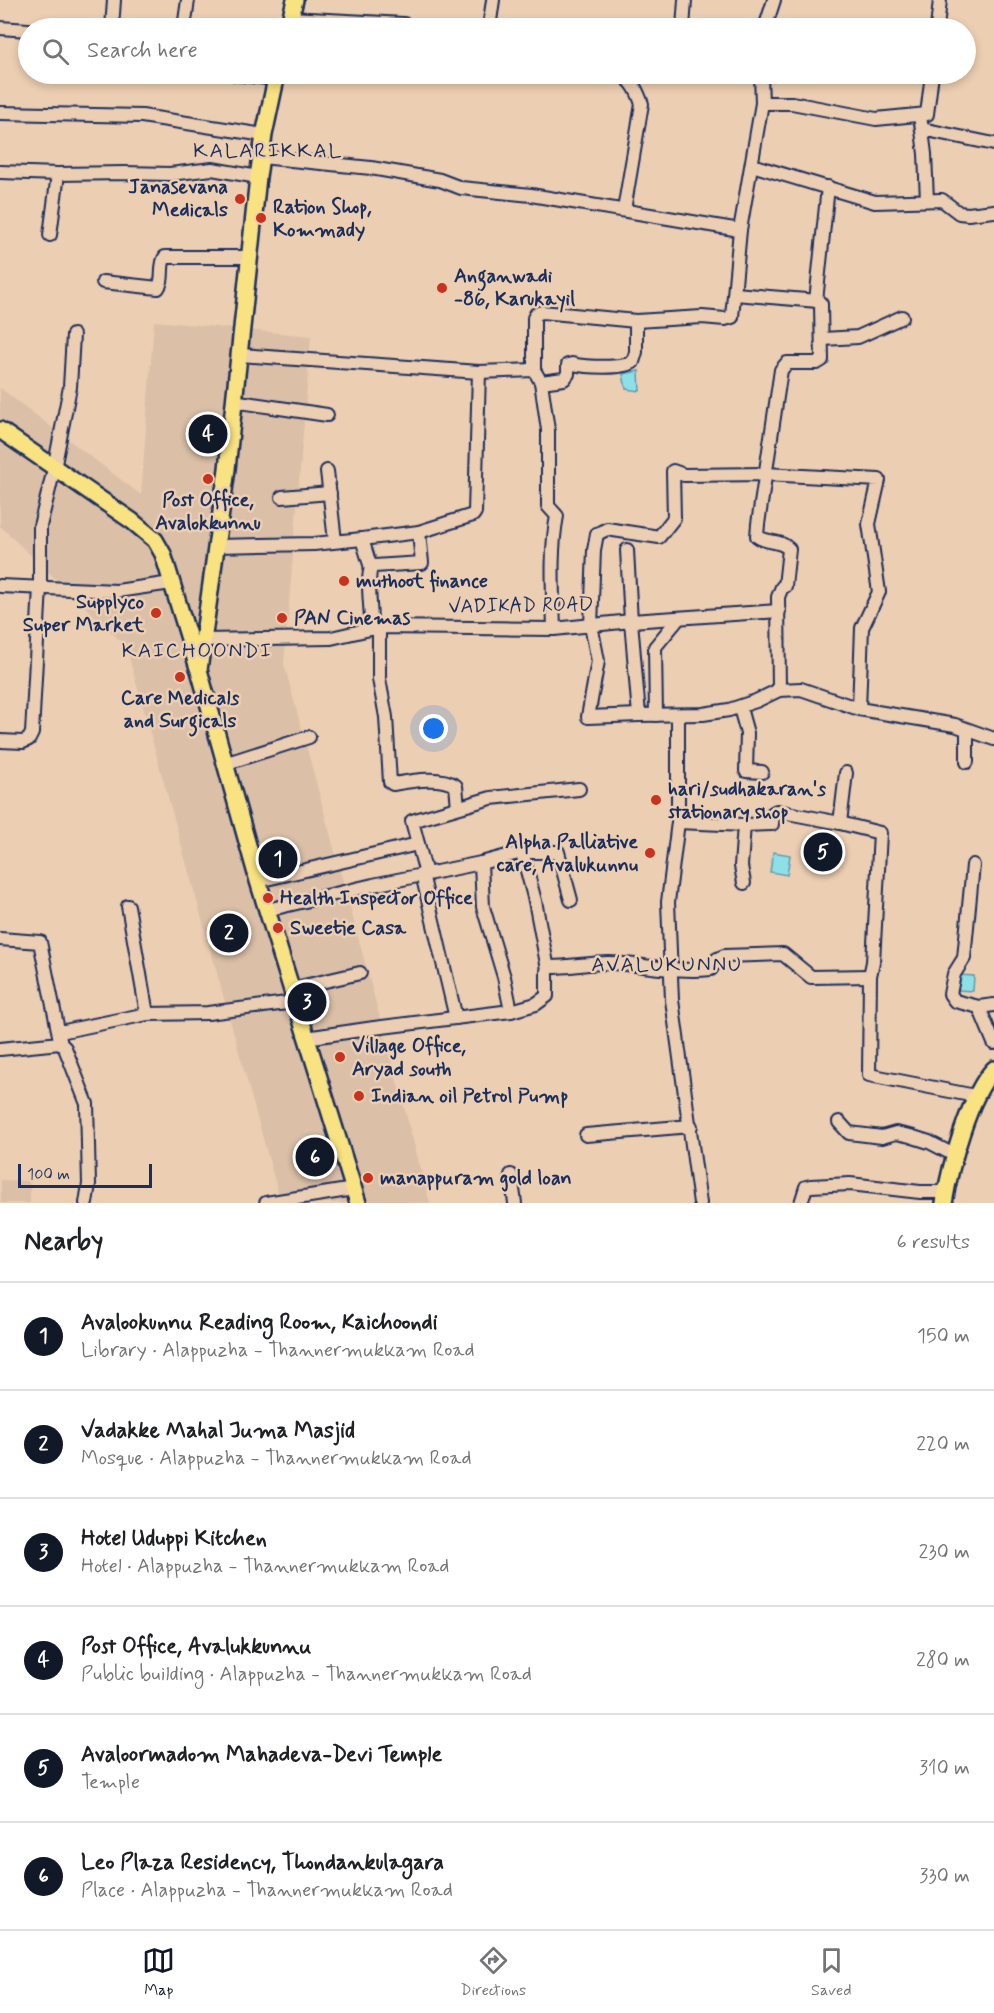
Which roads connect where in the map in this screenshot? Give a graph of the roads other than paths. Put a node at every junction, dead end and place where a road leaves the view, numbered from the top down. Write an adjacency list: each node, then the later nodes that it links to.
1 (114, 0): 8 (street)
2 (188, 0): 9 (street)
3 (295, 0): 10 (main road)
4 (493, 0): 11 (street)
5 (685, 0): 12 (street)
6 (774, 0): 13 (street)
7 (940, 0): 14 (street)
8 (113, 18)
9 (185, 18)
10 (290, 18)
11 (490, 18)
12 (683, 18)
13 (768, 18)
14 (938, 18)
15 (0, 28): 16 (street)
16 (18, 29)
17 (274, 84): 25 (main road)
18 (633, 84): 34 (street)
19 (761, 84): 21 (street)
20 (931, 84): 23 (street)
21 (762, 103): 23 (street); 28 (street)
22 (0, 113): 25 (street)
23 (920, 115): 24 (street)
24 (922, 129): 26 (street); 33 (street)
25 (264, 135): 27 (main road)
26 (994, 144)
27 (261, 156): 31 (main road); 34 (street)
28 (752, 165): 32 (street); 36 (street)
29 (0, 172): 30 (street)
30 (58, 174): 31 (street); 37 (street)
31 (258, 177): 38 (main road)
32 (828, 187): 33 (street); 41 (street)
33 (927, 200): 35 (street)
34 (624, 210): 36 (street)
35 (994, 211)
36 (740, 230): 40 (street)
37 (50, 235)
38 (250, 257): 39 (street); 46 (main road)
39 (103, 282)
40 (735, 294): 41 (street); 43 (street)
41 (816, 301): 45 (street)
42 (902, 317): 45 (street)
43 (636, 321): 47 (street); 49 (street)
44 (73, 335): 53 (street)
45 (823, 339): 55 (street)
46 (240, 355): 48 (street); 50 (main road)
47 (534, 370): 48 (street); 49 (street)
48 (479, 372): 58 (street)
49 (542, 382): 72 (street)
50 (233, 401): 51 (street); 61 (main road)
51 (327, 415)
52 (0, 430): 53 (main road)
53 (54, 469): 64 (main road); 66 (street)
54 (327, 471): 56 (street)
55 (765, 474): 67 (street); 70 (street); 77 (street)
56 (330, 493): 57 (street); 60 (street)
57 (282, 497)
58 (419, 532): 59 (street); 63 (street)
59 (362, 539): 60 (street); 63 (street)
60 (335, 542): 61 (street)
61 (216, 546): 73 (main road)
62 (627, 550): 69 (street)
63 (370, 568): 71 (street)
64 (171, 583): 66 (street); 74 (main road)
65 (0, 586): 66 (street)
66 (40, 587): 84 (street)
67 (779, 611): 68 (street, VADIKAD ROAD); 75 (street)
68 (679, 618): 69 (street, VADIKAD ROAD); 79 (street)
69 (631, 621): 70 (street, VADIKAD ROAD); 78 (street)
70 (591, 625): 72 (street, VADIKAD ROAD); 78 (street)
71 (375, 628): 72 (street, VADIKAD ROAD); 73 (street, VADIKAD ROAD); 90 (street)
72 (554, 629)
73 (203, 640): 74 (main road)
74 (199, 670): 86 (main road)
75 (778, 690): 76 (street); 77 (street)
76 (740, 708): 80 (street); 87 (street)
77 (859, 709): 81 (street)
78 (639, 715): 79 (street)
79 (656, 715): 80 (street)
80 (678, 715): 91 (street)
81 (967, 730): 83 (street); 85 (street)
82 (309, 737): 86 (street)
83 (994, 740)
84 (0, 741)
85 (967, 762)
86 (224, 764): 99 (main road)
87 (762, 772)
88 (846, 773): 92 (street)
89 (579, 789): 90 (street)
90 (458, 807): 94 (street)
91 (678, 822): 93 (street); 105 (street)
92 (840, 823): 93 (street); 108 (street)
93 (744, 825): 100 (street)
94 (418, 844): 98 (street); 99 (street)
95 (522, 852): 96 (street); 101 (street); 106 (street)
96 (481, 863): 98 (street); 112 (street)
97 (973, 865): 111 (street)
98 (424, 874): 103 (street); 114 (street)
99 (258, 881): 103 (main road)
100 (744, 883)
101 (571, 900)
102 (128, 906): 113 (street)
103 (267, 910): 109 (main road)
104 (0, 939): 115 (street)
105 (669, 967): 106 (street); 108 (street); 123 (street)
106 (548, 969): 112 (street)
107 (360, 973): 109 (street)
108 (870, 976): 121 (street)
109 (293, 995): 113 (street); 116 (main road)
110 (994, 1005): 111 (street)
111 (979, 1007): 117 (street)
112 (512, 1011): 114 (street)
113 (147, 1014): 115 (street)
114 (456, 1018): 116 (street)
115 (60, 1037): 118 (street); 129 (street)
116 (306, 1038): 127 (main road)
117 (994, 1043)
118 (0, 1049)
119 (994, 1069): 120 (main road)
120 (989, 1082): 121 (main road)
121 (975, 1096): 125 (main road)
122 (839, 1122): 125 (street)
123 (691, 1126): 124 (street); 132 (street)
124 (586, 1134)
125 (956, 1156): 128 (main road)
126 (511, 1175): 131 (street)
127 (356, 1196): 130 (street)
128 (945, 1197): 133 (street)
129 (86, 1203)
130 (267, 1203)
131 (515, 1203)
132 (700, 1203)
133 (801, 1203)

